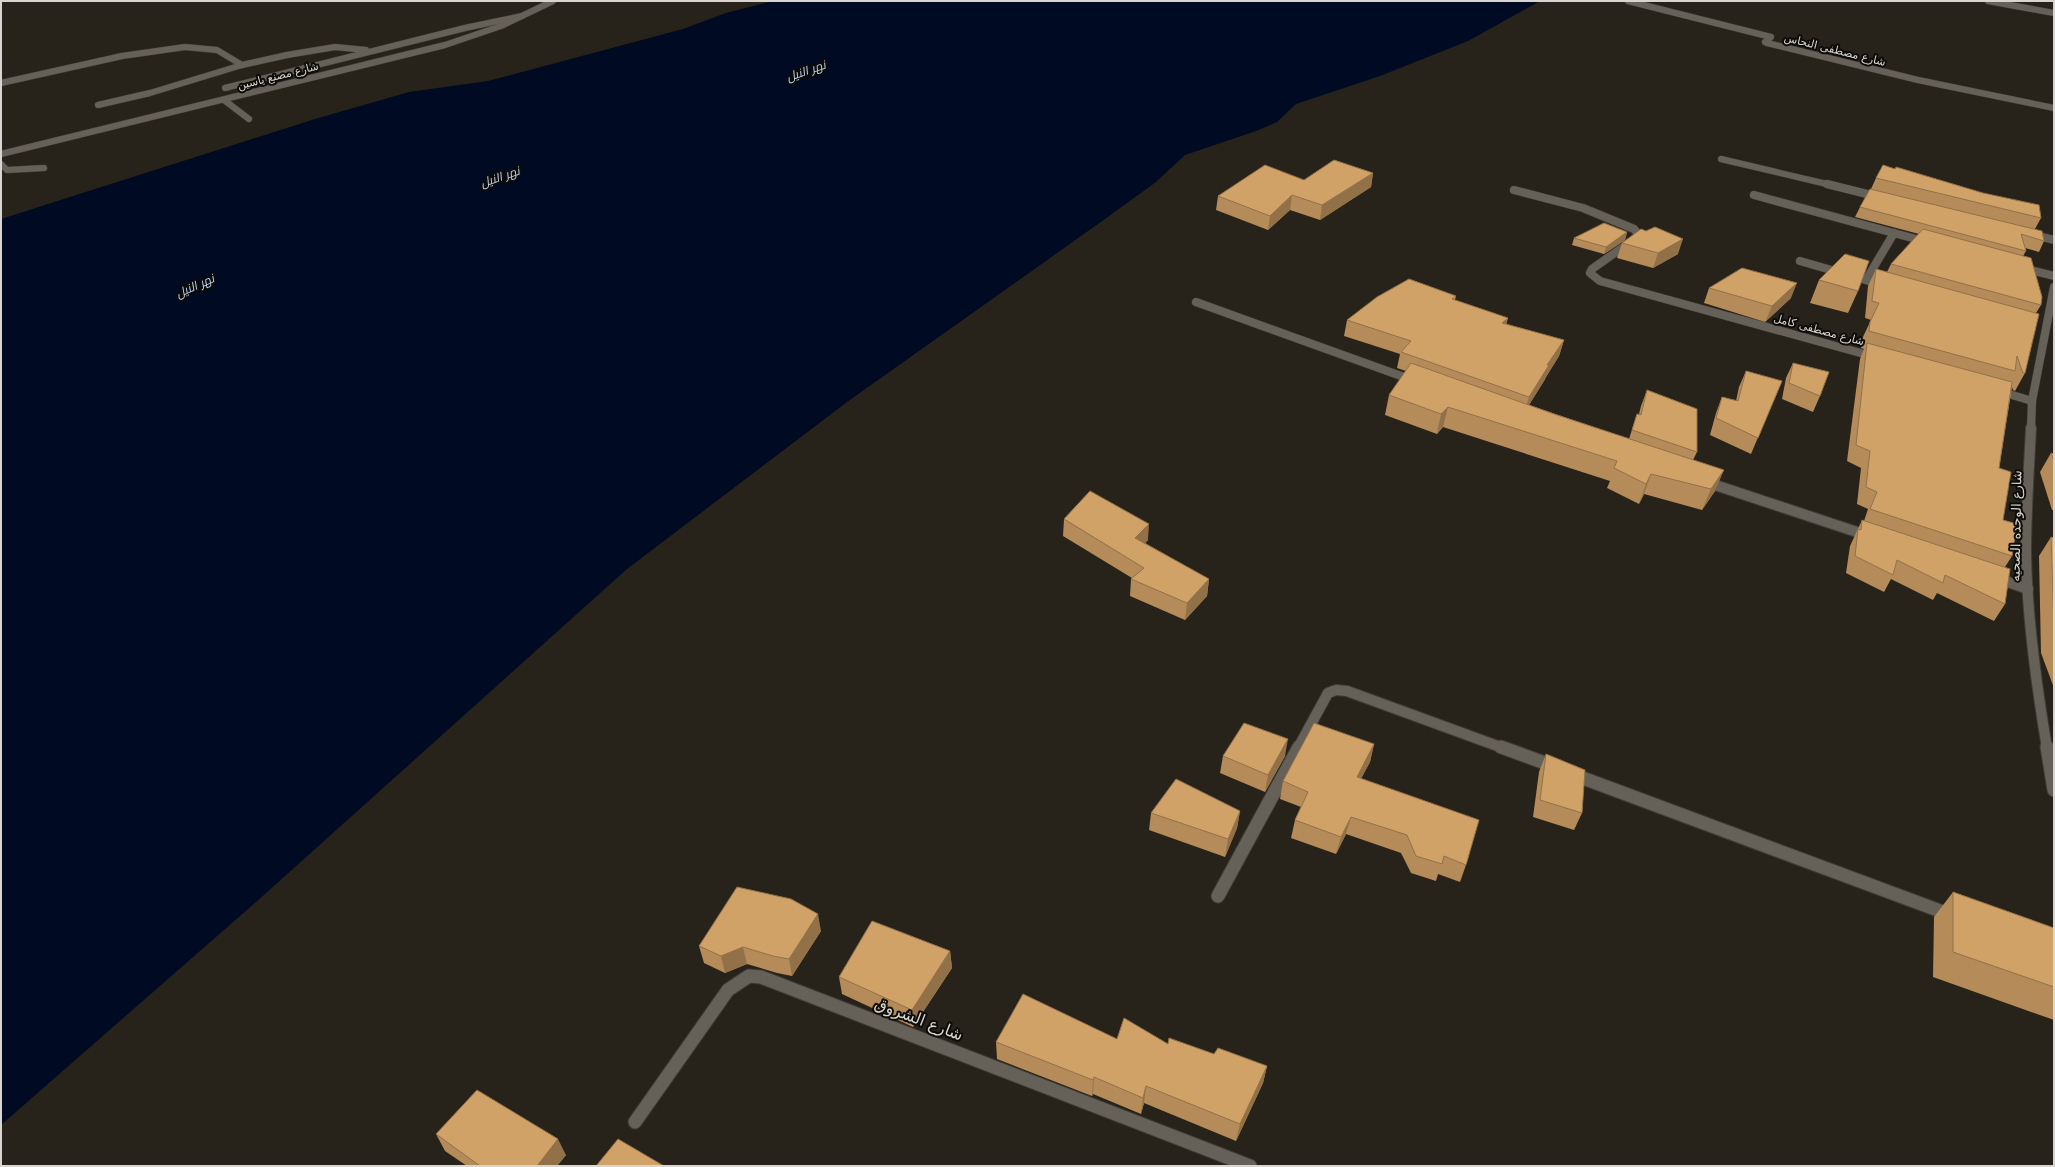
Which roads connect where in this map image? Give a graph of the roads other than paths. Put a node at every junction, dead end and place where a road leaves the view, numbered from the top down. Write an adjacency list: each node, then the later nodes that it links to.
1 (553, 1): 5 (street, شارع مصنع ياسين)
2 (1628, 1): 12 (street, شارع مصطفى النحاس)
3 (1988, 1): 4 (street)
4 (2054, 14)
5 (524, 16): 6 (street); 10 (street, شارع مصنع ياسين)
6 (378, 50): 7 (street); 9 (street)
7 (242, 65): 8 (street); 11 (street)
8 (1, 83)
9 (225, 88)
10 (224, 100): 13 (street); 14 (street, شارع مصنع ياسين)
11 (98, 105)
12 (2054, 108)
13 (249, 119)
14 (1, 154)
15 (1721, 159): 20 (street)
16 (1, 164): 17 (street)
17 (44, 168)
18 (1514, 190): 32 (street, شارع مصطفى كامل)
19 (1754, 195): 21 (street)
20 (1884, 198)
21 (1894, 232): 24 (street); 28 (street)
22 (2023, 232): 23 (street)
23 (2054, 240)
24 (1935, 244)
25 (1800, 261): 28 (street)
26 (2017, 266): 27 (street)
27 (2054, 276)
28 (1866, 280): 29 (street)
29 (1889, 286)
30 (2054, 287): 35 (street, شارع الوحده الصحيه)
31 (1196, 302): 33 (street)
32 (1884, 360)
33 (1424, 384)
34 (1987, 388): 35 (street)
35 (2032, 400): 39 (street, شارع الوحده الصحيه)
36 (1699, 479): 37 (street)
37 (1880, 540)
38 (1984, 574): 39 (street)
39 (2028, 589): 40 (street, شارع الوحده الصحيه)
40 (2054, 790)
41 (1218, 896): 42 (street)
42 (1964, 920)
43 (635, 1122): 44 (street, شارع الشروق)
44 (1250, 1166)

